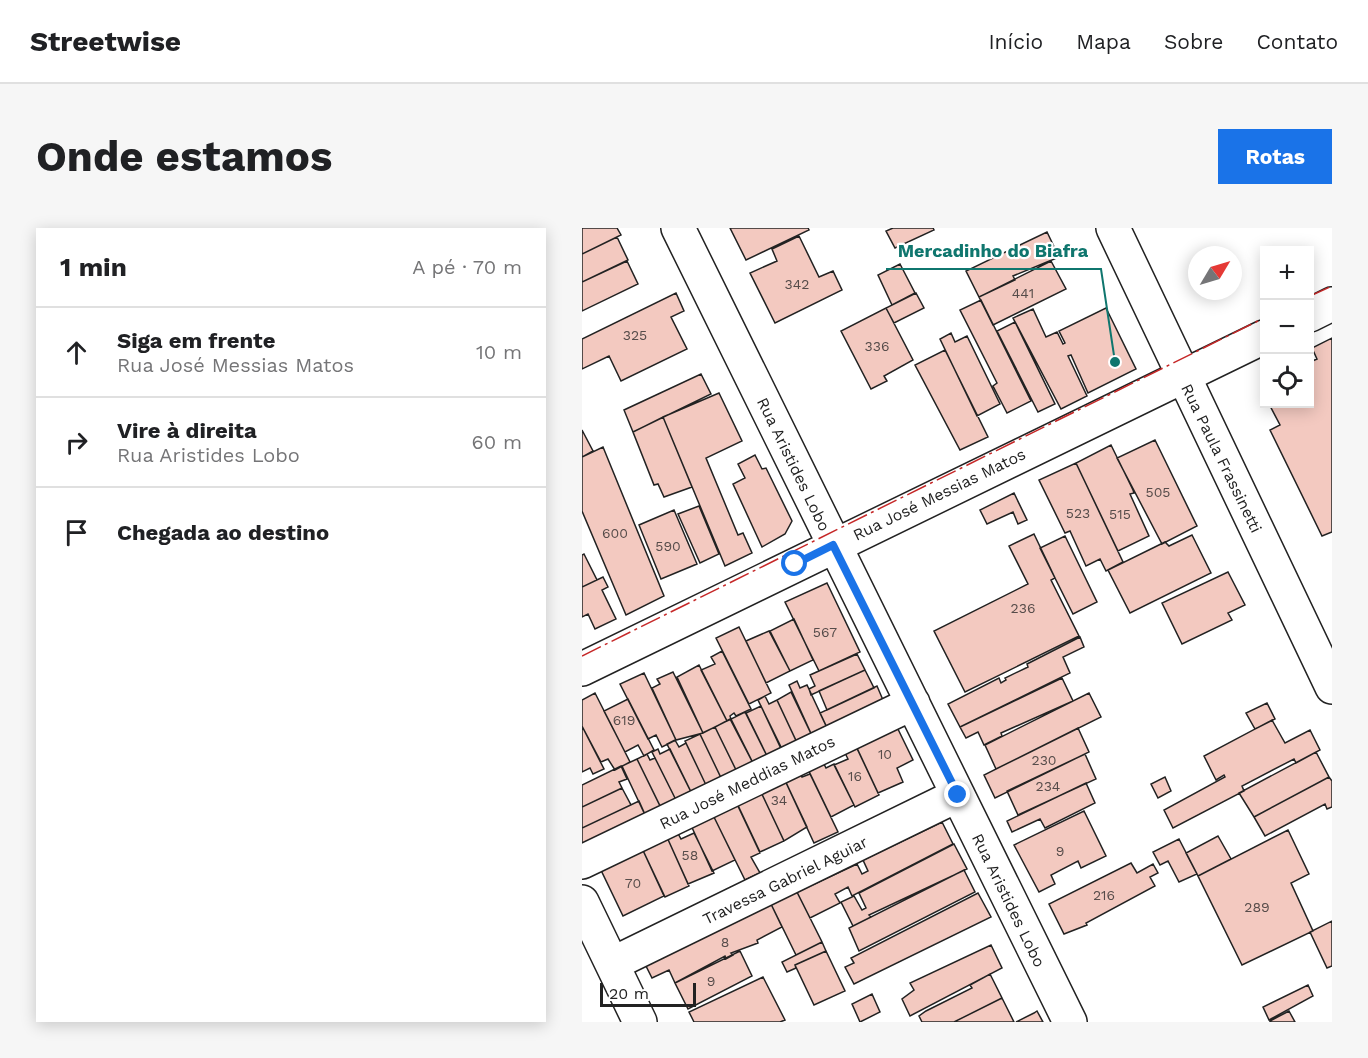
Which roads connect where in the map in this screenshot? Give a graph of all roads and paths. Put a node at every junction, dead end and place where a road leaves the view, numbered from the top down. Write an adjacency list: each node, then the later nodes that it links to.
1 (678, 228): 7 (street, Rua Aristides Lobo)
2 (1113, 228): 6 (street, Rua Paula Frassinetti)
3 (1332, 304): 4 (street)
4 (1314, 313)
5 (1260, 338): 6 (street, Rua José Messias Matos)
6 (1183, 376): 7 (street, Rua José Messias Matos); 9 (street, Rua Paula Frassinetti)
7 (833, 545): 8 (street, Rua José Messias Matos); 10 (street, Rua Aristides Lobo)
8 (582, 669)
9 (1332, 687)
10 (913, 703): 11 (street, Rua Aristides Lobo); 12 (street, Rua José Meddias Matos)
11 (958, 795): 14 (street, Travessa Gabriel Aguiar); 16 (street, Rua Aristides Lobo)
12 (582, 862)
13 (582, 902): 14 (street)
14 (612, 964): 15 (street)
15 (640, 1022)
16 (1070, 1022)

